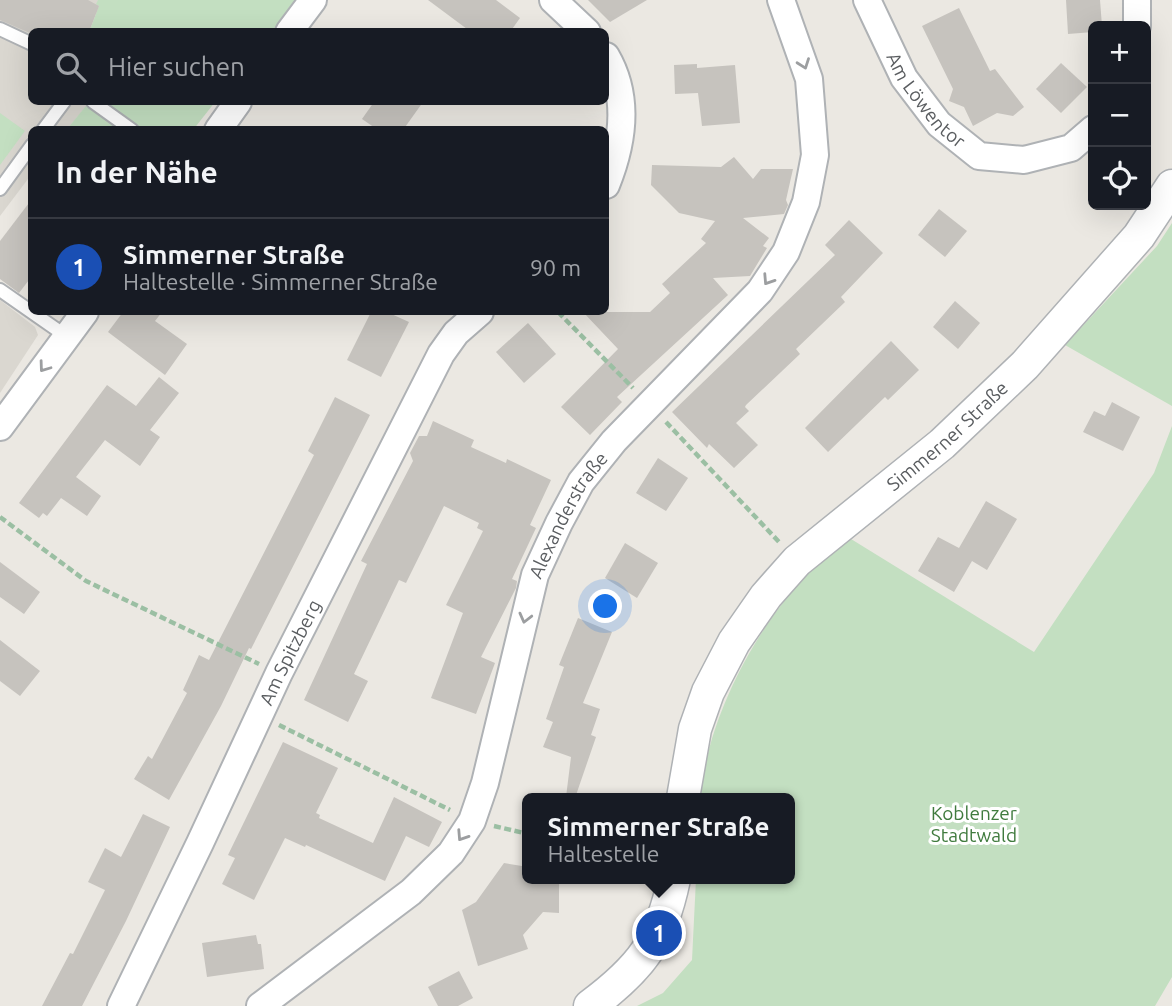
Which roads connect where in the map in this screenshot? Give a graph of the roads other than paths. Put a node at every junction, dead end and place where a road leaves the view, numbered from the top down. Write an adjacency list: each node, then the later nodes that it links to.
1 (313, 0): 7 (street)
2 (553, 0): 8 (street)
3 (781, 0): 33 (street, Alexanderstraße, one-way to 33)
4 (867, 0): 18 (street, Am Löwentor)
5 (1137, 0): 6 (street)
6 (1137, 21)
7 (292, 28)
8 (583, 28)
9 (0, 29): 10 (lane)
10 (28, 42)
11 (609, 61): 20 (street)
12 (62, 105): 15 (lane)
13 (97, 105): 16 (lane)
14 (236, 105): 17 (street)
15 (46, 126)
16 (126, 126)
17 (221, 126)
18 (1088, 133)
19 (28, 150): 22 (lane)
20 (609, 177)
21 (1172, 186): 30 (street, Simmerner Straße)
22 (0, 189)
23 (0, 290): 24 (lane)
24 (28, 310)
25 (36, 315): 28 (lane)
26 (83, 315): 28 (street)
27 (477, 315): 32 (street, Am Spitzberg)
28 (66, 336): 29 (street, one-way to 29)
29 (0, 427)
30 (684, 793)
31 (673, 884): 34 (street)
32 (121, 1006)
33 (260, 1006)
34 (590, 1006)

